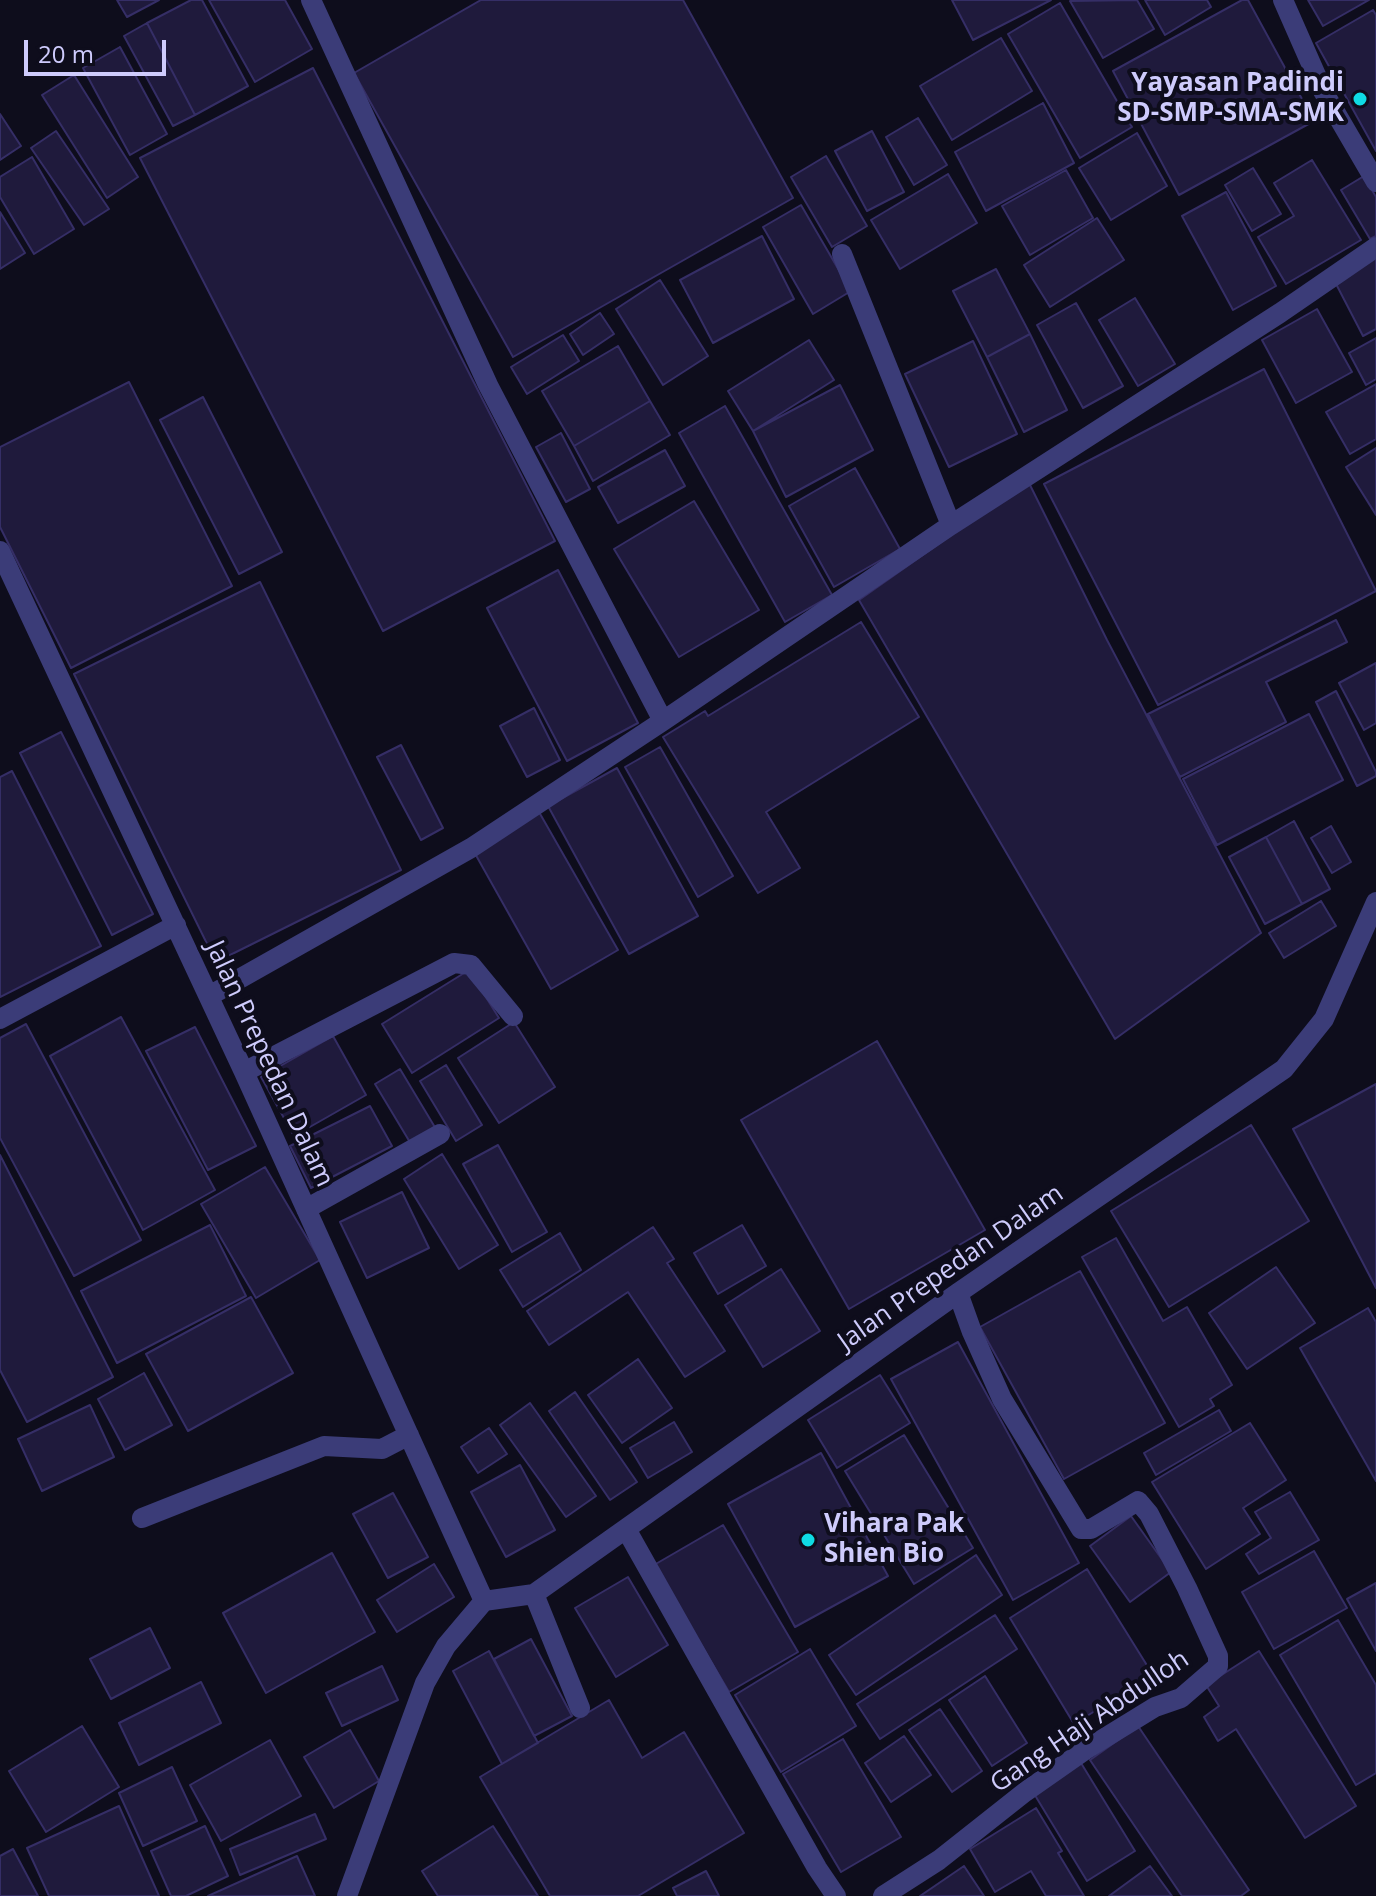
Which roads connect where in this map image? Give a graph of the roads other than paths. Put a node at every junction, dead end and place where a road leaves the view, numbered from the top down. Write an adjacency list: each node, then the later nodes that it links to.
1 (311, 0): 8 (street)
2 (1283, 0): 3 (street)
3 (1376, 182)
4 (1376, 247): 6 (street)
5 (842, 254): 6 (street)
6 (951, 525): 8 (street)
7 (0, 551): 10 (street, Jalan Prepedan Dalam)
8 (663, 721): 11 (street)
9 (1376, 902): 17 (street, Jalan Prepedan Dalam)
10 (176, 925): 11 (street, Jalan Prepedan Dalam); 13 (street)
11 (209, 996): 14 (street, Jalan Prepedan Dalam)
12 (513, 1016): 14 (street)
13 (0, 1019)
14 (244, 1072): 16 (street, Jalan Prepedan Dalam)
15 (440, 1134): 16 (street)
16 (306, 1209): 18 (street, Jalan Prepedan Dalam)
17 (958, 1293): 20 (street, Jalan Prepedan Dalam); 26 (street, Gang Haji Abdulloh)
18 (409, 1435): 19 (street); 22 (street, Jalan Prepedan Dalam)
19 (142, 1518)
20 (626, 1529): 21 (street, Jalan Prepedan Dalam); 25 (street)
21 (534, 1594): 22 (street, Jalan Prepedan Dalam); 23 (street)
22 (484, 1601): 24 (street)
23 (580, 1708)
24 (347, 1896)
25 (836, 1896)
26 (883, 1896)

